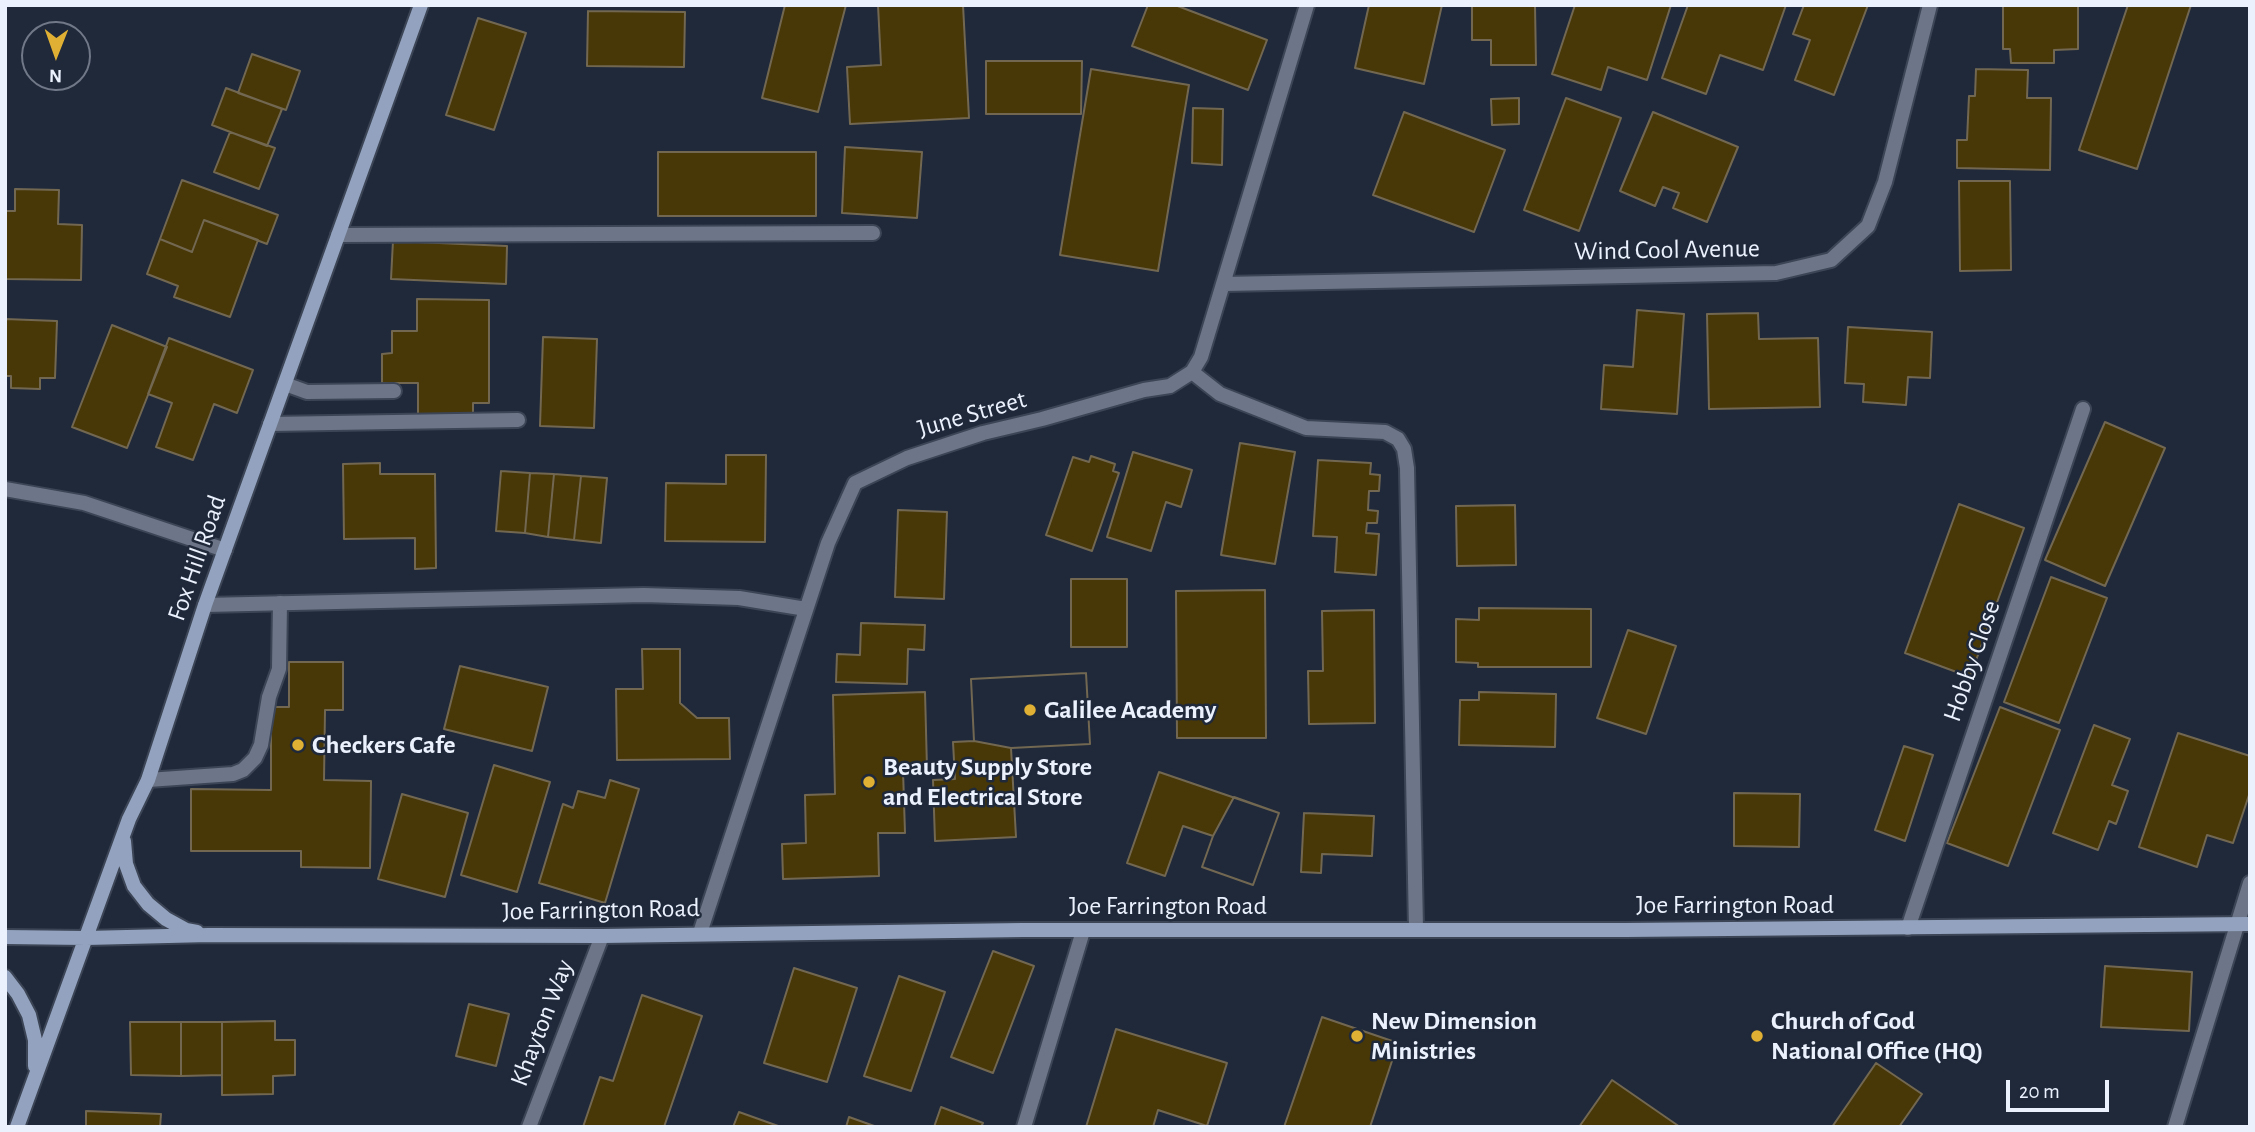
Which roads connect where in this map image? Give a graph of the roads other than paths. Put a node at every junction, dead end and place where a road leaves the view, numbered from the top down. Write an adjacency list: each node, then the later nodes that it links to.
1 (421, 5): 5 (main road, Fox Hill Road)
2 (1307, 5): 6 (street)
3 (1930, 5): 6 (street, Wind Cool Avenue)
4 (873, 233): 5 (street)
5 (338, 235): 8 (main road, Fox Hill Road)
6 (1224, 284): 7 (street)
7 (1192, 372): 17 (street, June Street); 23 (street)
8 (285, 384): 9 (street); 12 (main road, Fox Hill Road)
9 (394, 391)
10 (2083, 409): 22 (street, Hobby Close)
11 (518, 420): 12 (street)
12 (270, 424): 14 (main road, Fox Hill Road)
13 (5, 489): 14 (street)
14 (225, 550): 16 (main road, Fox Hill Road)
15 (280, 603): 16 (street); 17 (street); 18 (street)
16 (205, 606): 18 (main road, Fox Hill Road)
17 (806, 608): 25 (street, June Street)
18 (148, 780): 19 (main road, Fox Hill Road)
19 (129, 819): 26 (main road); 29 (main road, Fox Hill Road)
20 (2250, 883): 21 (street)
21 (2243, 924): 22 (main road, Joe Farrington Road); 35 (street)
22 (1908, 928): 23 (main road, Joe Farrington Road)
23 (1416, 929): 24 (main road, Joe Farrington Road)
24 (1083, 931): 25 (main road, Joe Farrington Road); 34 (street)
25 (700, 933): 27 (main road, Joe Farrington Road)
26 (209, 935): 27 (main road, Joe Farrington Road); 29 (main road, Joe Farrington Road)
27 (602, 936): 33 (street, Khayton Way)
28 (5, 937): 29 (main road, Joe Farrington Road)
29 (86, 938): 31 (main road, Fox Hill Road)
30 (5, 977): 31 (main road)
31 (31, 1088): 32 (main road, Fox Hill Road)
32 (17, 1127)
33 (529, 1127)
34 (1024, 1127)
35 (2175, 1127)

